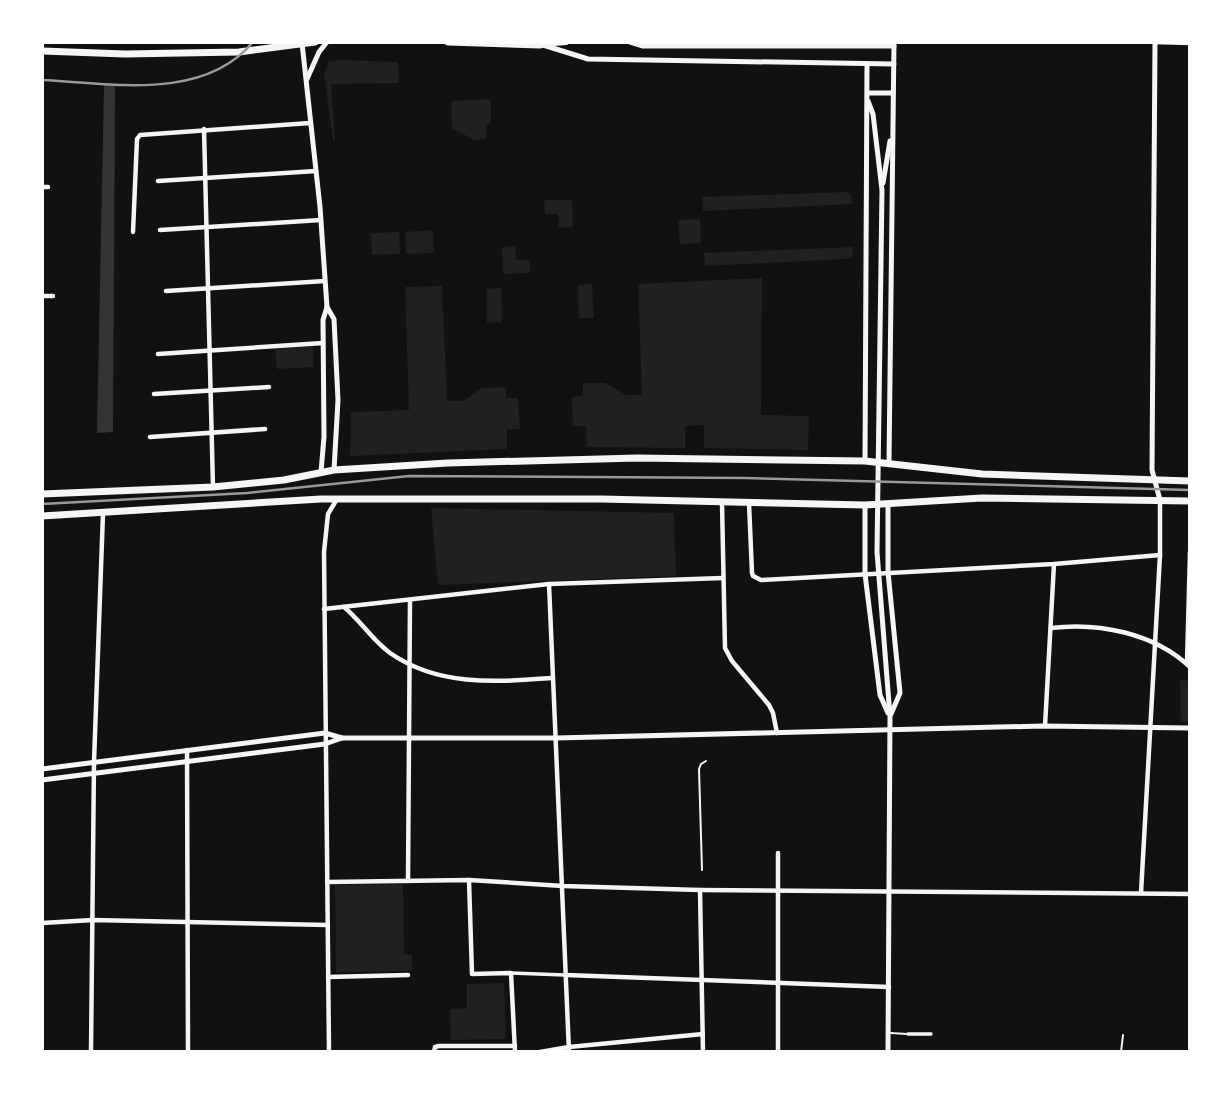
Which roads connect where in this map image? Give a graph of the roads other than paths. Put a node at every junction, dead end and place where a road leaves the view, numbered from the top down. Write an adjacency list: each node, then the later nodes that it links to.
1 (316, 42): 7 (main road)
2 (327, 42): 14 (street)
3 (448, 42): 8 (main road)
4 (566, 42): 8 (main road)
5 (630, 42): 10 (street)
6 (1155, 42): 9 (street); 48 (street)
7 (302, 43): 11 (main road); 14 (street)
8 (544, 43): 12 (street)
9 (1190, 43)
10 (894, 44): 13 (street)
11 (42, 51)
12 (867, 64): 13 (street); 15 (street)
13 (894, 64): 16 (street)
14 (306, 85): 19 (street)
15 (868, 93): 16 (street); 17 (street)
16 (893, 93): 18 (street)
17 (868, 101): 24 (street); 44 (street)
18 (893, 122): 24 (street); 45 (street)
19 (310, 123): 20 (street); 21 (street)
20 (204, 129): 22 (street); 28 (street)
21 (316, 171): 22 (street); 25 (street)
22 (206, 179): 23 (street); 26 (street)
23 (158, 181)
24 (882, 190): 76 (street)
25 (321, 220): 26 (street); 29 (street)
26 (207, 228): 27 (street); 30 (street)
27 (160, 230)
28 (133, 232)
29 (325, 281): 30 (street); 34 (street)
30 (208, 289): 31 (street); 36 (street)
31 (166, 291)
32 (42, 296): 33 (street)
33 (53, 296)
34 (327, 307): 35 (street); 46 (street)
35 (323, 343): 36 (street); 47 (street)
36 (210, 350): 37 (street); 39 (street)
37 (158, 354)
38 (269, 387): 39 (street)
39 (212, 391): 40 (street); 42 (street)
40 (154, 394)
41 (265, 429): 42 (street)
42 (213, 433): 43 (street); 50 (street)
43 (150, 437)
44 (865, 461): 45 (main road); 46 (main road)
45 (889, 462): 48 (main road)
46 (334, 470): 47 (main road)
47 (321, 472): 50 (main road)
48 (1154, 480): 49 (main road); 53 (street)
49 (1190, 481)
50 (213, 487): 51 (main road)
51 (42, 494)
52 (337, 499): 55 (main road); 59 (main road); 70 (street)
53 (1160, 500): 54 (main road); 57 (main road); 62 (street)
54 (1190, 501)
55 (722, 503): 56 (main road); 66 (street)
56 (750, 503): 58 (main road); 65 (street)
57 (888, 504): 58 (main road); 64 (street)
58 (865, 505): 65 (street)
59 (103, 513): 60 (main road); 89 (street)
60 (42, 516)
61 (1190, 552): 74 (street)
62 (1160, 555): 63 (street); 72 (street)
63 (1054, 564): 64 (street); 71 (street)
64 (888, 572): 65 (street); 76 (street)
65 (865, 574): 76 (street)
66 (723, 578): 67 (street); 82 (street)
67 (549, 584): 68 (street); 75 (street)
68 (410, 600): 69 (street); 73 (street)
69 (344, 607): 70 (street); 73 (street)
70 (324, 609): 81 (street)
71 (1051, 628): 72 (street); 77 (street)
72 (1154, 645): 74 (street); 78 (street)
73 (409, 665): 75 (street); 83 (street)
74 (1188, 665)
75 (552, 678): 85 (street)
76 (890, 716): 80 (street)
77 (1045, 726): 78 (street); 80 (street)
78 (1149, 727): 79 (street); 103 (street)
79 (1190, 728)
80 (889, 731): 82 (street); 102 (street)
81 (325, 733): 84 (street); 86 (street); 87 (street)
82 (777, 733): 85 (street)
83 (409, 737): 84 (street); 85 (street); 97 (street)
84 (342, 738): 86 (street)
85 (556, 738): 99 (street)
86 (325, 744): 90 (street); 98 (street)
87 (187, 750): 89 (street); 90 (street)
88 (706, 761): 95 (lane)
89 (94, 762): 91 (street); 92 (street)
90 (187, 762): 92 (street); 106 (street)
91 (42, 769)
92 (93, 774): 93 (street); 105 (street)
93 (42, 780)
94 (778, 853): 101 (street)
95 (702, 870)
96 (469, 880): 97 (street); 99 (street); 109 (street)
97 (408, 881): 98 (street)
98 (327, 882): 108 (street)
99 (563, 887): 100 (street); 111 (street)
100 (700, 890): 101 (street); 113 (street)
101 (778, 891): 102 (street); 114 (street)
102 (887, 891): 103 (street); 115 (street)
103 (1141, 893): 104 (street)
104 (1190, 894)
105 (93, 920): 106 (street); 107 (street); 124 (street)
106 (188, 922): 108 (street); 125 (street)
107 (42, 923)
108 (328, 925): 112 (street)
109 (511, 973): 111 (street); 121 (street)
110 (408, 975): 112 (street)
111 (566, 975): 113 (street); 122 (street)
112 (328, 977): 126 (street)
113 (701, 981): 114 (street); 117 (street)
114 (779, 985): 115 (street); 129 (street)
115 (889, 987): 116 (street)
116 (888, 1033): 118 (lane); 130 (street)
117 (703, 1034): 122 (street); 128 (street)
118 (908, 1034): 119 (street)
119 (931, 1034)
120 (1124, 1035): 131 (lane)
121 (515, 1049): 123 (street)
122 (569, 1049): 127 (street)
123 (434, 1050)
124 (91, 1052)
125 (188, 1052)
126 (329, 1052)
127 (540, 1052)
128 (703, 1052)
129 (778, 1052)
130 (888, 1052)
131 (1122, 1052)

